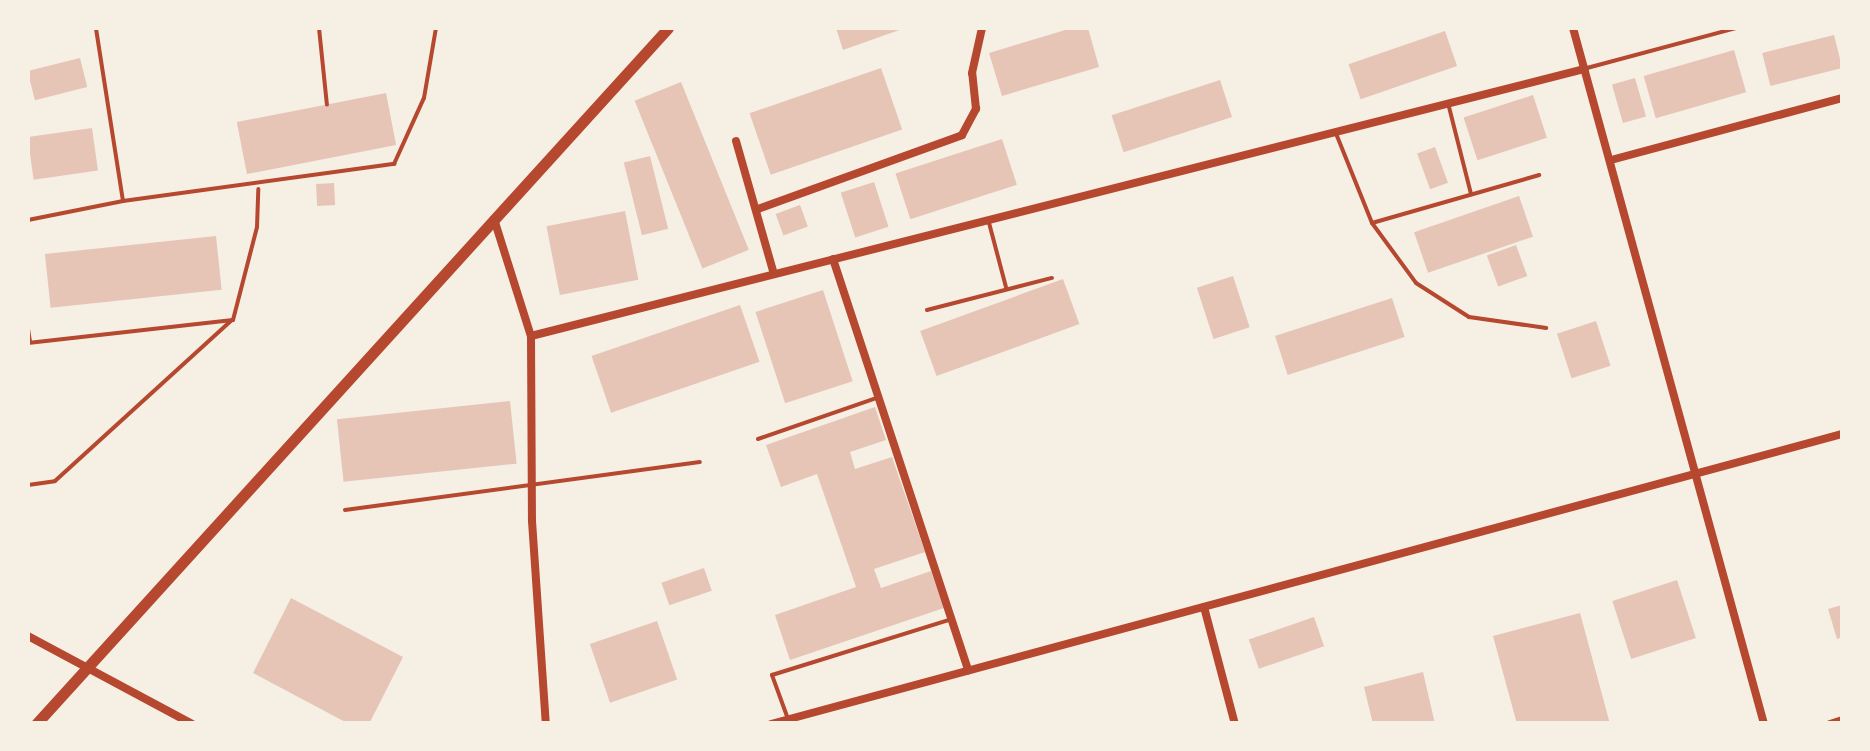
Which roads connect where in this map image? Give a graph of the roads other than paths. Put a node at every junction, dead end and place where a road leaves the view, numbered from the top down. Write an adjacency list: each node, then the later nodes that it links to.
1 (668, 28): 14 (main road)
2 (982, 28): 13 (street)
3 (1573, 28): 5 (street)
4 (1736, 28): 5 (lane)
5 (1584, 69): 7 (street); 10 (street)
6 (1842, 98): 10 (street)
7 (1448, 102): 8 (street); 12 (lane)
8 (1335, 131): 15 (street); 16 (lane)
9 (736, 140): 13 (street)
10 (1611, 160): 28 (street)
11 (1539, 175): 12 (lane)
12 (1471, 194): 16 (lane)
13 (758, 209): 18 (street)
14 (494, 219): 23 (street); 34 (main road)
15 (988, 219): 17 (street); 20 (lane)
16 (1372, 223): 22 (lane)
17 (833, 259): 18 (street); 24 (street)
18 (774, 274): 23 (street)
19 (1052, 278): 20 (lane)
20 (1007, 288): 21 (lane)
21 (927, 310)
22 (1546, 328)
23 (531, 336): 29 (street)
24 (879, 398): 26 (lane); 32 (street)
25 (1842, 434): 28 (street)
26 (758, 438)
27 (700, 462): 29 (lane)
28 (1696, 474): 31 (street); 43 (street)
29 (536, 483): 30 (lane); 40 (street)
30 (345, 510)
31 (1204, 606): 35 (street); 42 (street)
32 (952, 619): 35 (street); 36 (lane)
33 (28, 636): 34 (street)
34 (86, 670): 38 (main road); 39 (street)
35 (968, 670): 36 (street)
36 (788, 719): 41 (street)
37 (1842, 720): 44 (street)
38 (36, 724)
39 (192, 724)
40 (546, 724)
41 (771, 724)
42 (1235, 724)
43 (1764, 724)
44 (1830, 724)

